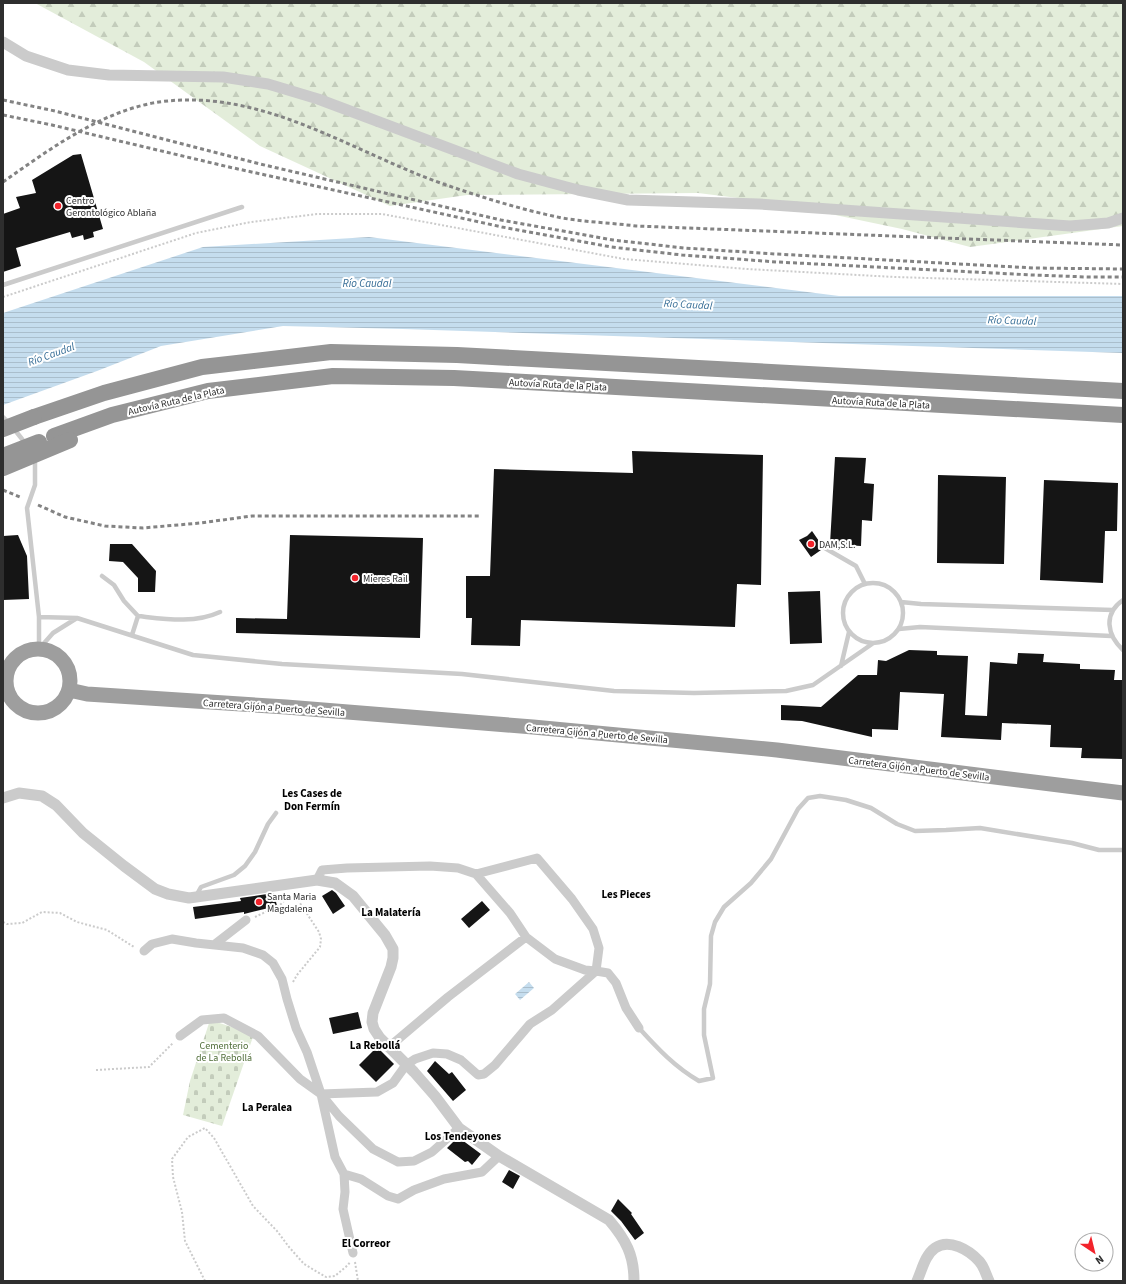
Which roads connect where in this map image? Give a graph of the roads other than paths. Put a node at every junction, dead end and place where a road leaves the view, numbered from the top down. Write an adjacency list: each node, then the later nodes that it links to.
1 (3, 42): 3 (street)
2 (242, 207): 4 (lane)
3 (1123, 218)
4 (3, 285)
5 (208, 391): 7 (highway, Autovía Ruta de la Plata); 10 (highway, Autovía Ruta de la Plata, bridge); 11 (highway, bridge)
6 (1123, 391): 9 (highway, bridge)
7 (1123, 415)
8 (3, 417): 20 (lane)
9 (3, 429)
10 (3, 456)
11 (3, 468)
12 (824, 547): 14 (lane)
13 (102, 576): 19 (lane)
14 (865, 584): 16 (lane); 23 (lane)
15 (1123, 600): 17 (lane)
16 (901, 602): 17 (lane); 22 (lane)
17 (1113, 610): 25 (lane)
18 (220, 612): 19 (lane)
19 (138, 616): 24 (lane)
20 (39, 617): 21 (lane); 27 (lane)
21 (77, 618): 24 (lane); 27 (lane)
22 (899, 629): 25 (lane); 26 (lane)
23 (849, 632): 26 (lane); 29 (lane)
24 (132, 635): 29 (lane)
25 (1111, 636): 28 (lane)
26 (872, 644): 29 (lane)
27 (39, 649): 30 (highway); 31 (highway)
28 (1123, 650)
29 (841, 666)
30 (5, 690): 31 (highway)
31 (69, 690): 32 (highway, Carretera Gijón a Puerto de Sevilla)
32 (1123, 793)
33 (3, 798): 38 (street)
34 (276, 813): 38 (lane)
35 (1123, 850): 44 (lane)
36 (476, 874): 37 (street); 40 (street); 43 (street)
37 (318, 880): 38 (street); 46 (street)
38 (196, 897)
39 (246, 920): 41 (street)
40 (526, 937): 43 (street); 46 (street)
41 (215, 944): 42 (street); 48 (street)
42 (144, 951)
43 (596, 971): 44 (street); 47 (street)
44 (639, 1028)
45 (180, 1036): 48 (street)
46 (389, 1047): 47 (street)
47 (406, 1065): 48 (street); 49 (street)
48 (321, 1094): 49 (street); 51 (street)
49 (459, 1128): 50 (street)
50 (499, 1156): 51 (street); 53 (street)
51 (344, 1174): 52 (street)
52 (353, 1253)
53 (634, 1281)
54 (917, 1281): 55 (street)
55 (989, 1281)

